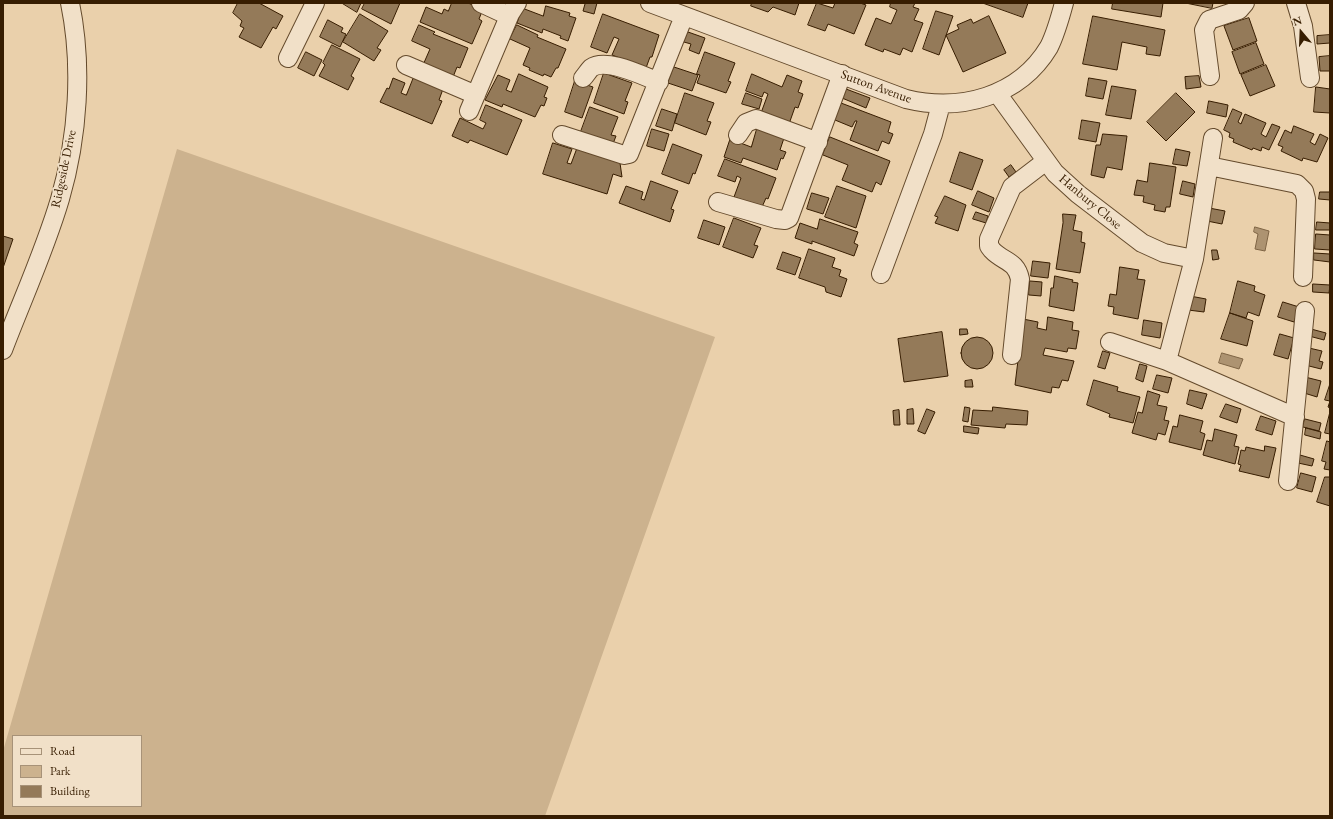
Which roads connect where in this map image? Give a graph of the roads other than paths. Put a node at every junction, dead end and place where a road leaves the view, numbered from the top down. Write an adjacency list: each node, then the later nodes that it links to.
1 (70, 3): 33 (street, Ridgeside Drive)
2 (315, 3): 10 (street)
3 (481, 3): 8 (street)
4 (650, 3): 9 (street, Sutton Avenue)
5 (1064, 3): 17 (street, Sutton Avenue)
6 (1245, 3): 13 (street)
7 (1296, 3): 15 (street)
8 (513, 10): 18 (street)
9 (684, 16): 12 (street, Sutton Avenue); 16 (street)
10 (288, 58)
11 (406, 65): 18 (street)
12 (842, 74): 19 (street, Sutton Avenue); 24 (street)
13 (1210, 76)
14 (583, 78): 16 (street)
15 (1310, 78)
16 (659, 82): 21 (street)
17 (997, 93): 19 (street, Sutton Avenue); 25 (street, Hanbury Close)
18 (476, 95): 20 (street)
19 (942, 104): 29 (street)
20 (470, 112)
21 (562, 135)
22 (738, 135): 24 (street)
23 (1213, 138): 26 (street)
24 (818, 142): 27 (street)
25 (1046, 161): 28 (street, Hanbury Close); 34 (street)
26 (1208, 166): 28 (street); 30 (street)
27 (718, 202)
28 (1194, 259): 35 (street)
29 (881, 274)
30 (1304, 277)
31 (1305, 311): 36 (street)
32 (1110, 342): 35 (street)
33 (3, 350)
34 (1012, 355)
35 (1167, 361): 36 (street)
36 (1295, 417): 37 (street)
37 (1288, 480)

